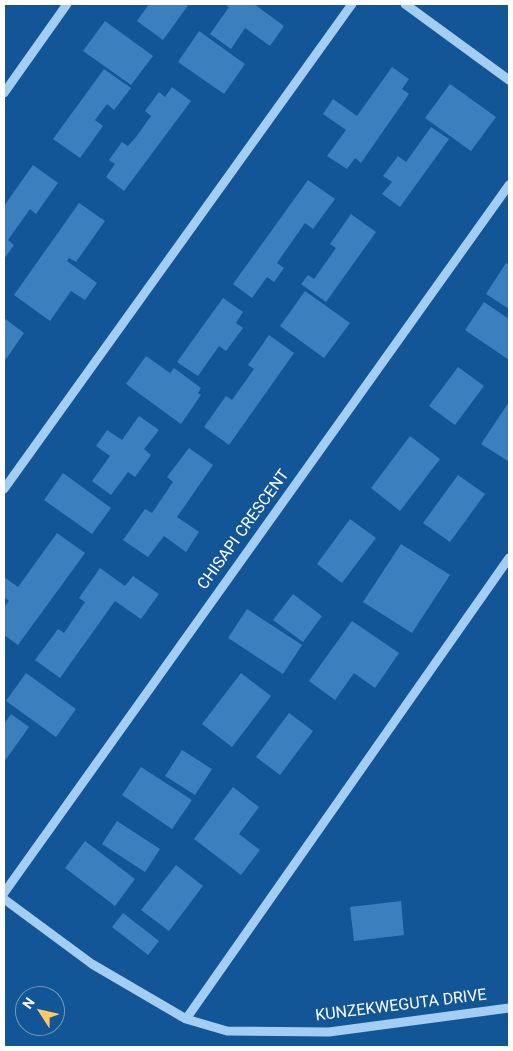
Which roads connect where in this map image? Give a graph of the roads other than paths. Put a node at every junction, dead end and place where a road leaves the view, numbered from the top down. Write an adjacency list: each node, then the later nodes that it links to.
1 (67, 4): 5 (street)
2 (352, 4): 7 (street)
3 (405, 4): 4 (street)
4 (509, 80)
5 (4, 93)
6 (509, 185): 9 (street, CHISAPI CRESCENT)
7 (4, 489)
8 (509, 558): 12 (street)
9 (4, 893)
10 (4, 899): 12 (street, KUNZEKWEGUTA DRIVE)
11 (509, 1008): 12 (street, KUNZEKWEGUTA DRIVE)
12 (186, 1019)

